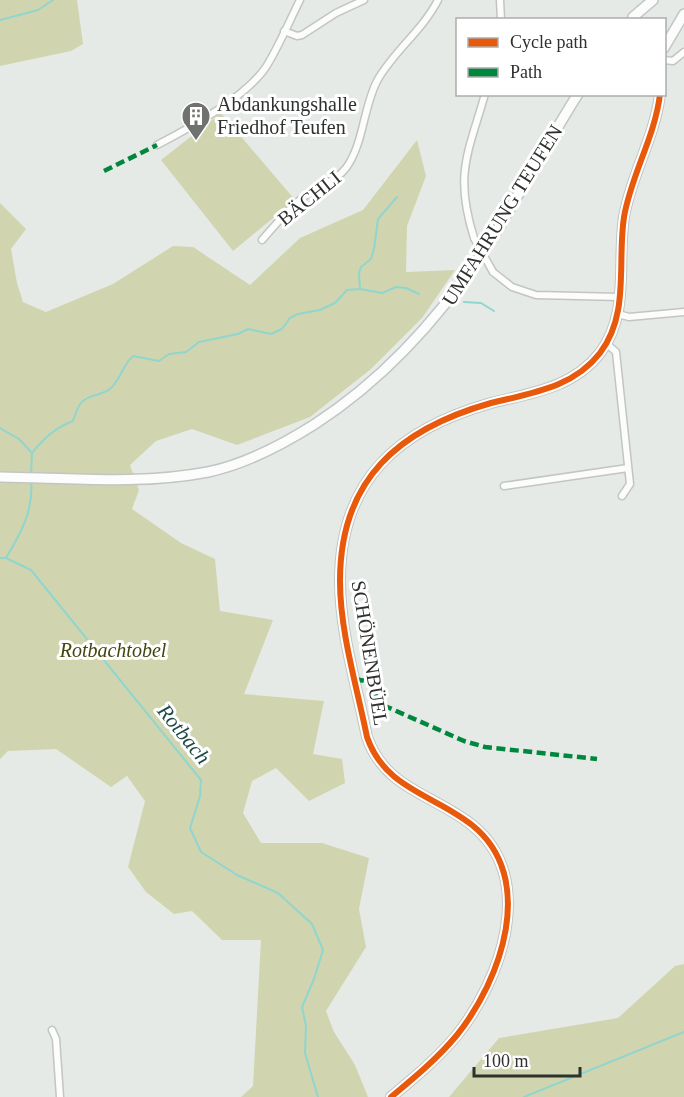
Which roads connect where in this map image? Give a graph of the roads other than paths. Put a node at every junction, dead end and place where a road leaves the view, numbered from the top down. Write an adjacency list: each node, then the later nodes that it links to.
1 (300, 0): 10 (street)
2 (364, 0): 10 (street)
3 (438, 0): 18 (street, BÄCHLI)
4 (500, 0): 8 (street)
5 (645, 0): 9 (street)
6 (653, 0): 9 (street)
7 (684, 14): 11 (street)
8 (501, 18)
9 (632, 18)
10 (284, 31): 17 (street)
11 (666, 45)
12 (684, 52): 13 (street)
13 (666, 60)
14 (484, 96): 19 (street, bridge)
15 (577, 96): 24 (street, UMFAHRUNG TEUFEN)
16 (660, 96): 19 (street)
17 (157, 145)
18 (262, 240)
19 (620, 297): 21 (street)
20 (684, 312): 21 (street)
21 (618, 314): 22 (street)
22 (607, 344): 23 (street); 29 (street, SCHÖNENBÜEL)
23 (628, 468): 25 (street); 26 (street)
24 (0, 477)
25 (504, 486)
26 (622, 496)
27 (52, 1030): 28 (street)
28 (60, 1097)
29 (391, 1097)

